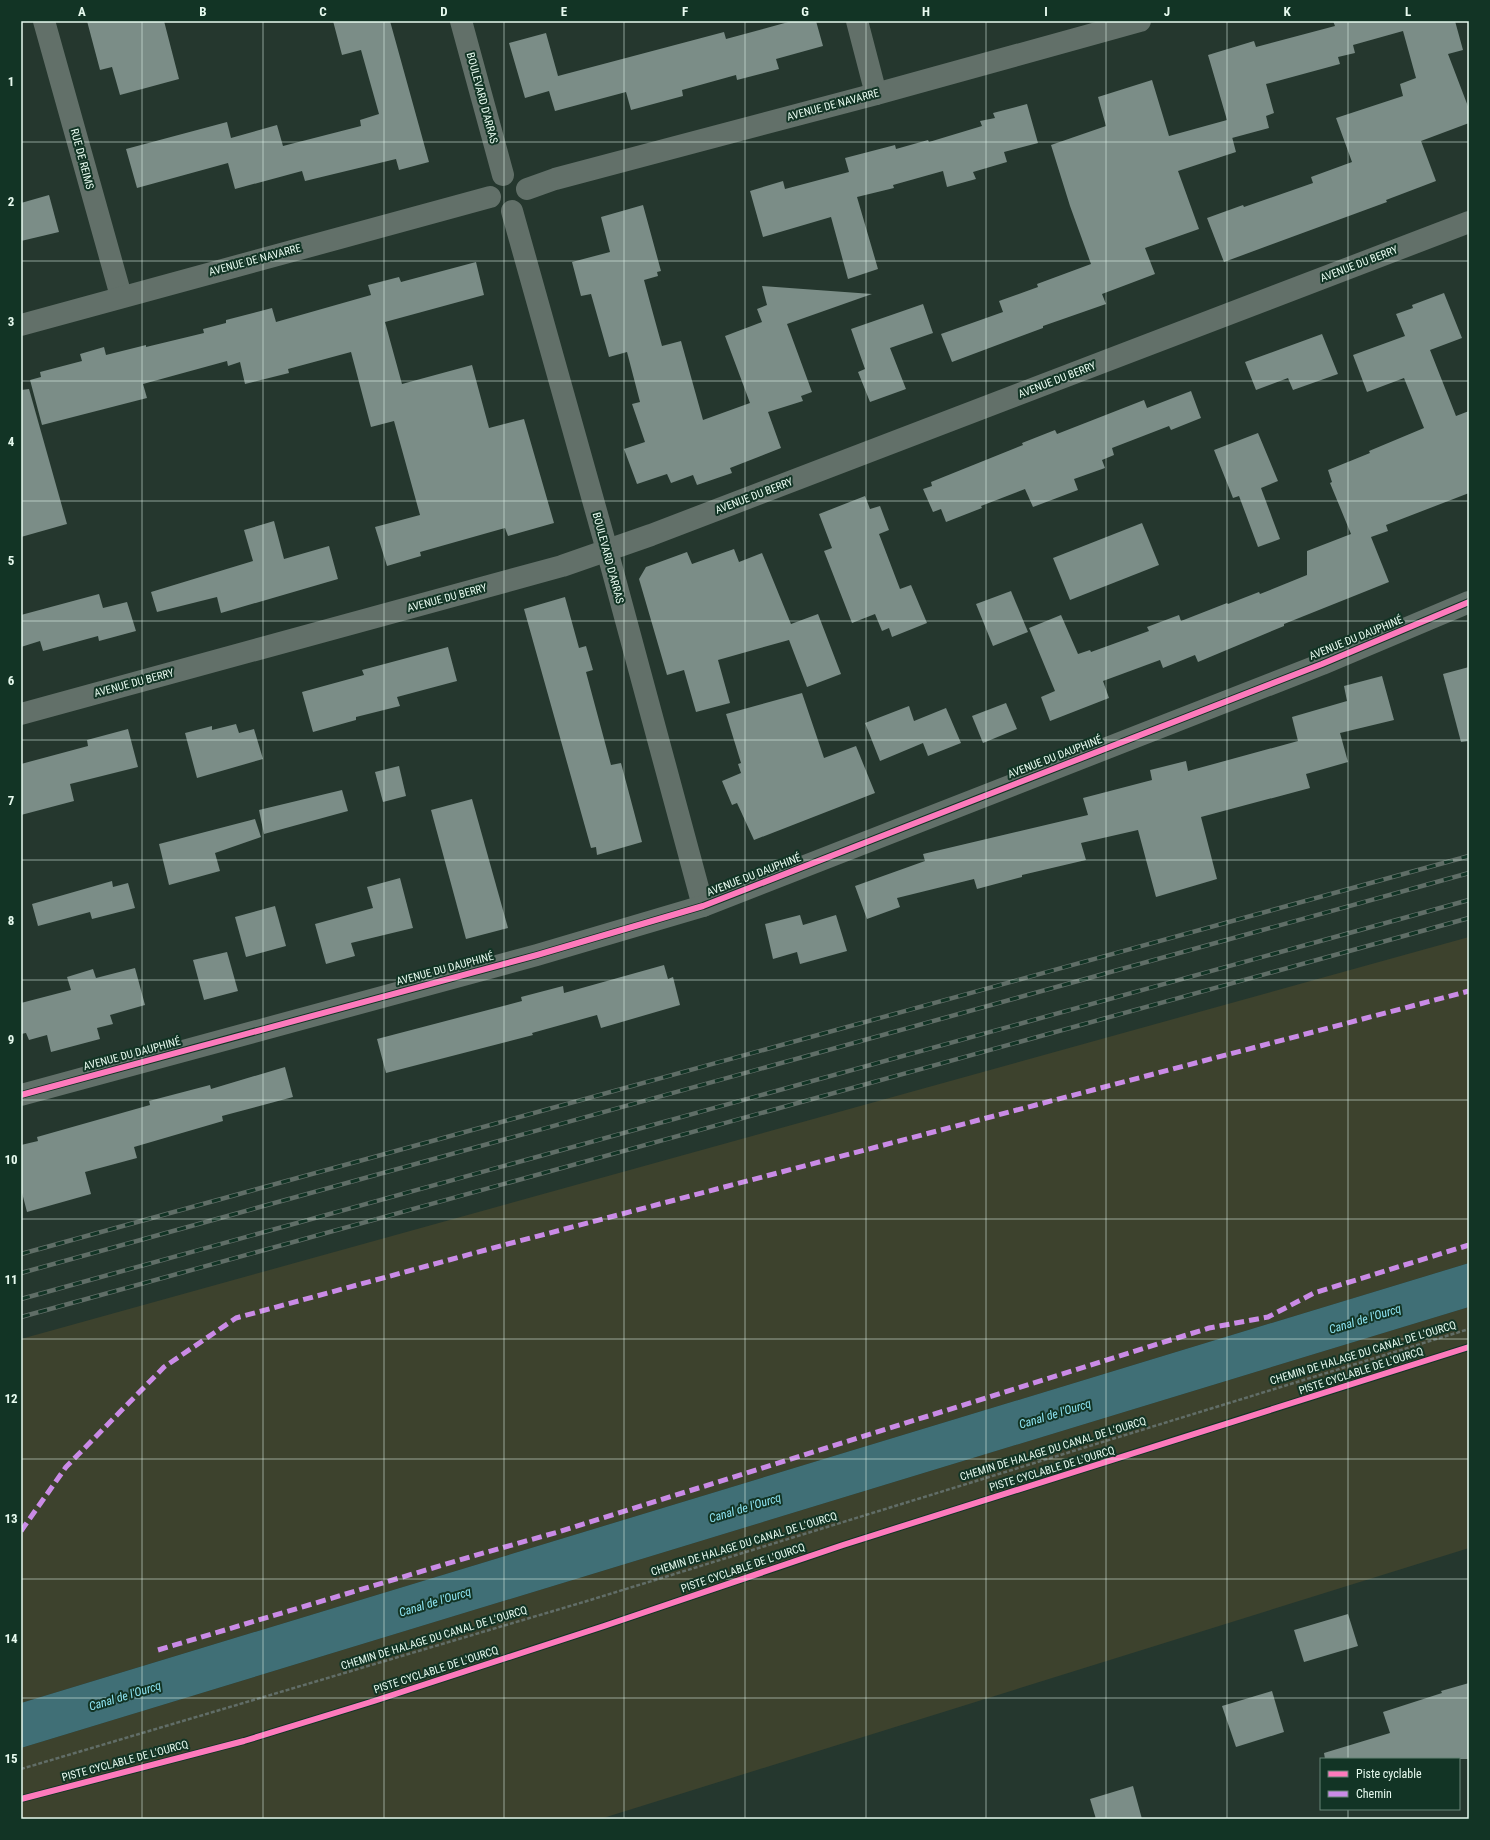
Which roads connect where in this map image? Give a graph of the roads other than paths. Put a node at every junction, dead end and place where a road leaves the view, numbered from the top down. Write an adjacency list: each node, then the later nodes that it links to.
1 (44, 21): 11 (street, RUE DE REIMS)
2 (461, 21): 6 (street, BOULEVARD D'ARRAS)
3 (857, 21): 5 (street)
4 (1140, 21): 5 (street, AVENUE DE NAVARRE)
5 (876, 94): 7 (street, AVENUE DE NAVARRE)
6 (503, 175): 7 (street); 8 (street)
7 (527, 189): 9 (street)
8 (490, 197): 9 (street); 11 (street, AVENUE DE NAVARRE)
9 (512, 212): 13 (street, BOULEVARD D'ARRAS)
10 (1469, 222): 13 (street, AVENUE DU BERRY)
11 (121, 296): 12 (street, AVENUE DE NAVARRE)
12 (21, 325)
13 (607, 550): 15 (street, AVENUE DU BERRY); 16 (street, BOULEVARD D'ARRAS)
14 (1469, 602): 16 (street, AVENUE DU DAUPHINÉ)
15 (21, 714)
16 (703, 906): 17 (street, AVENUE DU DAUPHINÉ)
17 (21, 1095)

